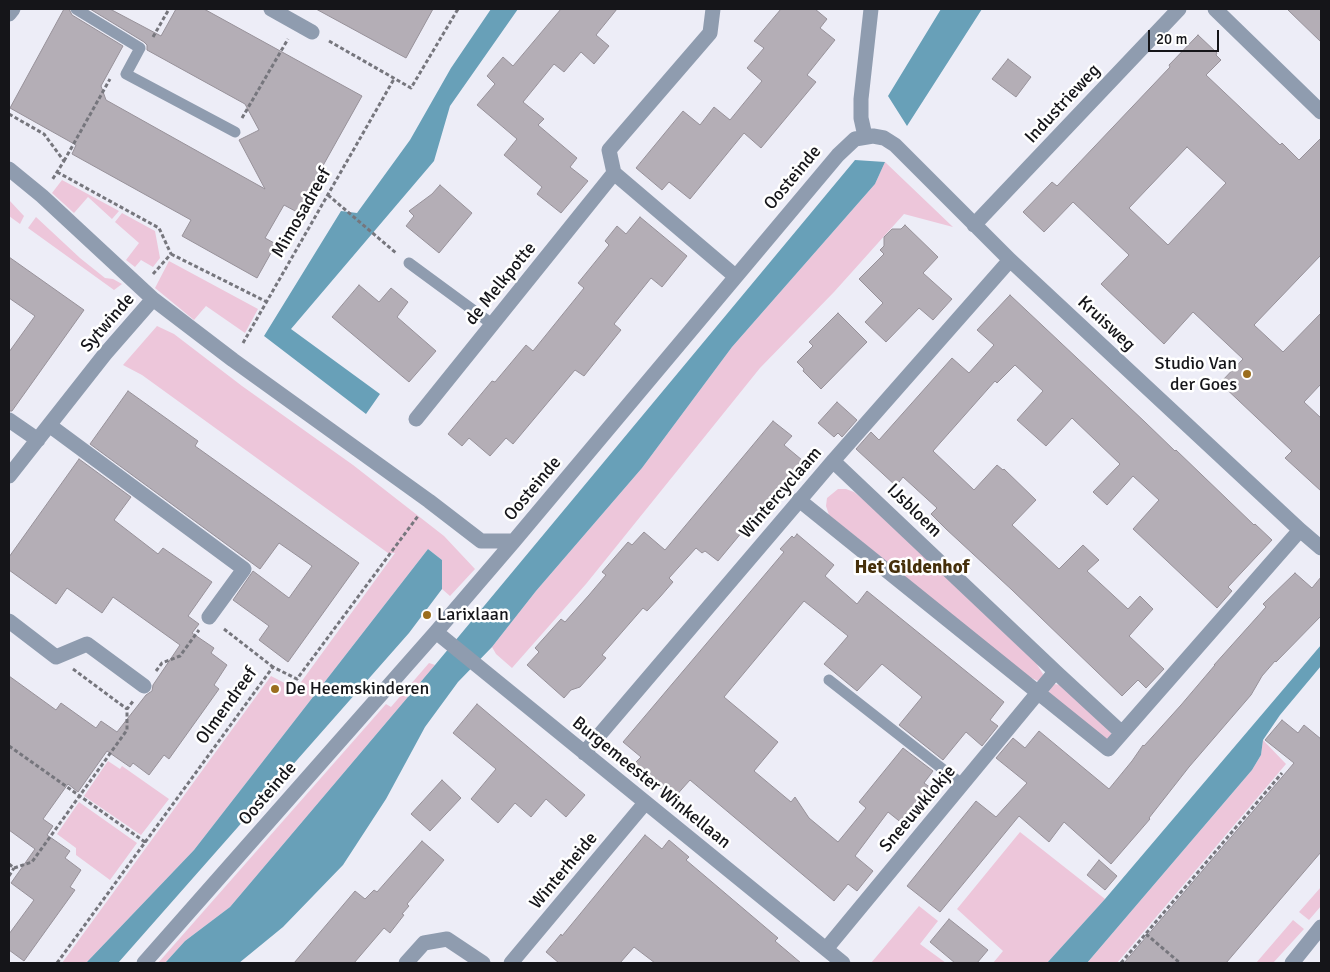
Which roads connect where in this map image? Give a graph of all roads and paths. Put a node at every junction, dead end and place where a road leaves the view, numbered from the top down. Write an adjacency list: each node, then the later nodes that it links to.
1 (13, 9): 10 (street)
2 (76, 9): 13 (lane)
3 (169, 9): 13 (path)
4 (271, 9): 11 (street)
5 (458, 9): 15 (path)
6 (713, 9): 23 (street)
7 (872, 9): 19 (street)
8 (1179, 9): 26 (street, Industrieweg)
9 (1215, 9): 16 (street)
10 (9, 14)
11 (297, 24): 12 (street); 18 (path)
12 (312, 32): 15 (path)
13 (140, 48): 14 (lane)
14 (126, 74): 18 (lane); 20 (path)
15 (394, 79): 24 (path, Mimosadreef)
16 (1321, 112)
17 (9, 114): 20 (path)
18 (235, 132)
19 (865, 136): 26 (street, Kruisweg); 30 (street, Oosteinde)
20 (64, 161): 22 (path)
21 (9, 169): 25 (street, Sytwinde)
22 (57, 172): 25 (path); 27 (path)
23 (614, 173): 30 (street); 34 (street, de Melkpotte)
24 (328, 195): 29 (path); 33 (path, Mimosadreef)
25 (42, 196): 31 (street, Sytwinde)
26 (974, 225): 28 (street, Kruisweg)
27 (171, 254): 31 (path); 33 (path)
28 (1010, 260): 40 (street, Wintercyclaam); 44 (street, Kruisweg)
29 (409, 263): 34 (lane)
30 (735, 276): 45 (street, Oosteinde)
31 (142, 288): 32 (street, Sytwinde)
32 (153, 299): 35 (street); 38 (street, Sytwinde)
33 (267, 302): 35 (path, Mimosadreef)
34 (492, 324): 36 (street, de Melkpotte)
35 (233, 360): 43 (street)
36 (416, 418)
37 (9, 420): 39 (street)
38 (50, 425): 39 (street, Sytwinde); 47 (street)
39 (38, 440): 41 (street, Sytwinde)
40 (833, 460): 42 (street, Wintercyclaam); 52 (street, IJsbloem)
41 (9, 476)
42 (799, 500): 55 (street); 59 (street, Wintercyclaam)
43 (429, 501): 45 (street); 51 (path, Olmendreef)
44 (1300, 530): 46 (street, Kruisweg); 57 (street)
45 (514, 541): 49 (street, Oosteinde)
46 (1321, 548)
47 (208, 617): 51 (path); 54 (path)
48 (9, 621): 50 (street)
49 (439, 635): 59 (street, Burgemeester Winkellaan); 72 (street, Oosteinde)
50 (56, 657): 54 (street); 56 (path)
51 (273, 667): 64 (path, Olmendreef)
52 (1055, 672): 55 (street); 57 (street, IJsbloem)
53 (829, 680): 61 (lane)
54 (144, 686): 56 (path)
55 (1038, 692): 57 (street); 61 (street, Sneeuwklokje)
56 (127, 709): 62 (path)
57 (1122, 733)
58 (9, 746): 62 (path)
59 (584, 753): 63 (street, Burgemeester Winkellaan)
60 (1282, 773): 69 (path)
61 (963, 785): 70 (street, Sneeuwklokje)
62 (79, 796): 64 (path); 66 (path)
63 (645, 803): 70 (street, Burgemeester Winkellaan); 75 (street, Winterheide)
64 (145, 842): 71 (path, Olmendreef)
65 (9, 864): 66 (path)
66 (14, 868): 67 (path)
67 (9, 876)
68 (1321, 927): 79 (street)
69 (1146, 934): 77 (path); 78 (path)
70 (826, 949): 76 (street, Burgemeester Winkellaan)
71 (57, 963)
72 (144, 963)
73 (406, 963): 74 (street)
74 (483, 963)
75 (511, 963)
76 (843, 963)
77 (1121, 963)
78 (1180, 963)
79 (1292, 963)

